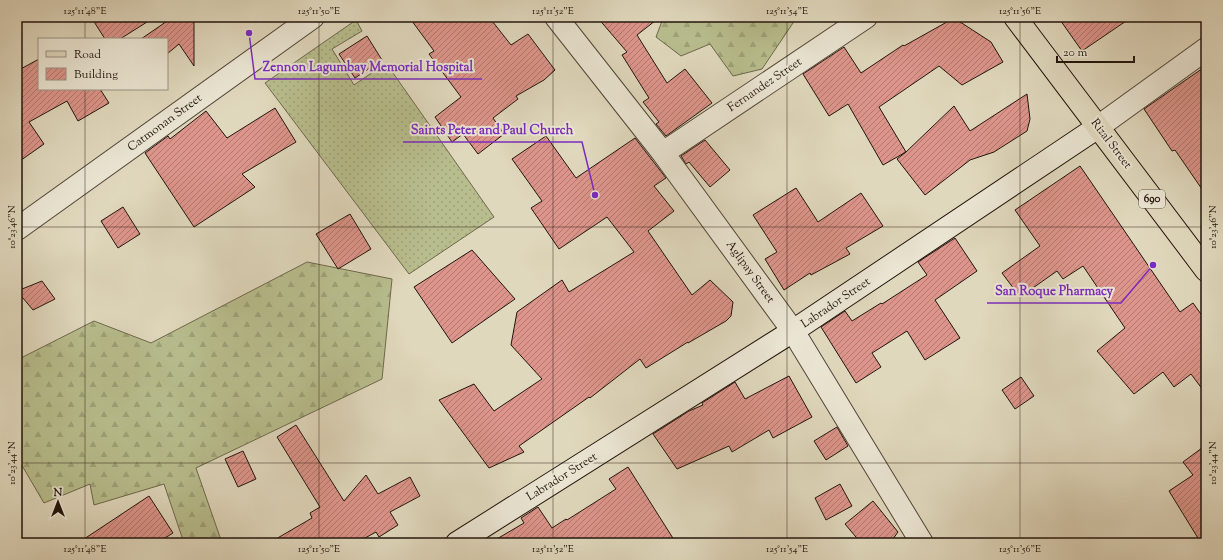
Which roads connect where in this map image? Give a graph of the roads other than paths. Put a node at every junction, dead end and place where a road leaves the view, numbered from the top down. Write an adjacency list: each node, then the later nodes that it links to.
1 (313, 17): 8 (street, Catmonan Street)
2 (556, 17): 7 (street, Aglipay Street)
3 (866, 17): 7 (street, Fernandez Street)
4 (1015, 17): 6 (main road, Rizal Street / 690)
5 (1206, 50): 6 (street, Labrador Street)
6 (1098, 127): 9 (main road, Rizal Street / 690); 10 (street, Labrador Street)
7 (663, 153): 10 (street, Aglipay Street)
8 (17, 229)
9 (1206, 270)
10 (793, 331): 11 (street, Labrador Street); 12 (street, Aglipay Street)
11 (457, 543)
12 (922, 543)

